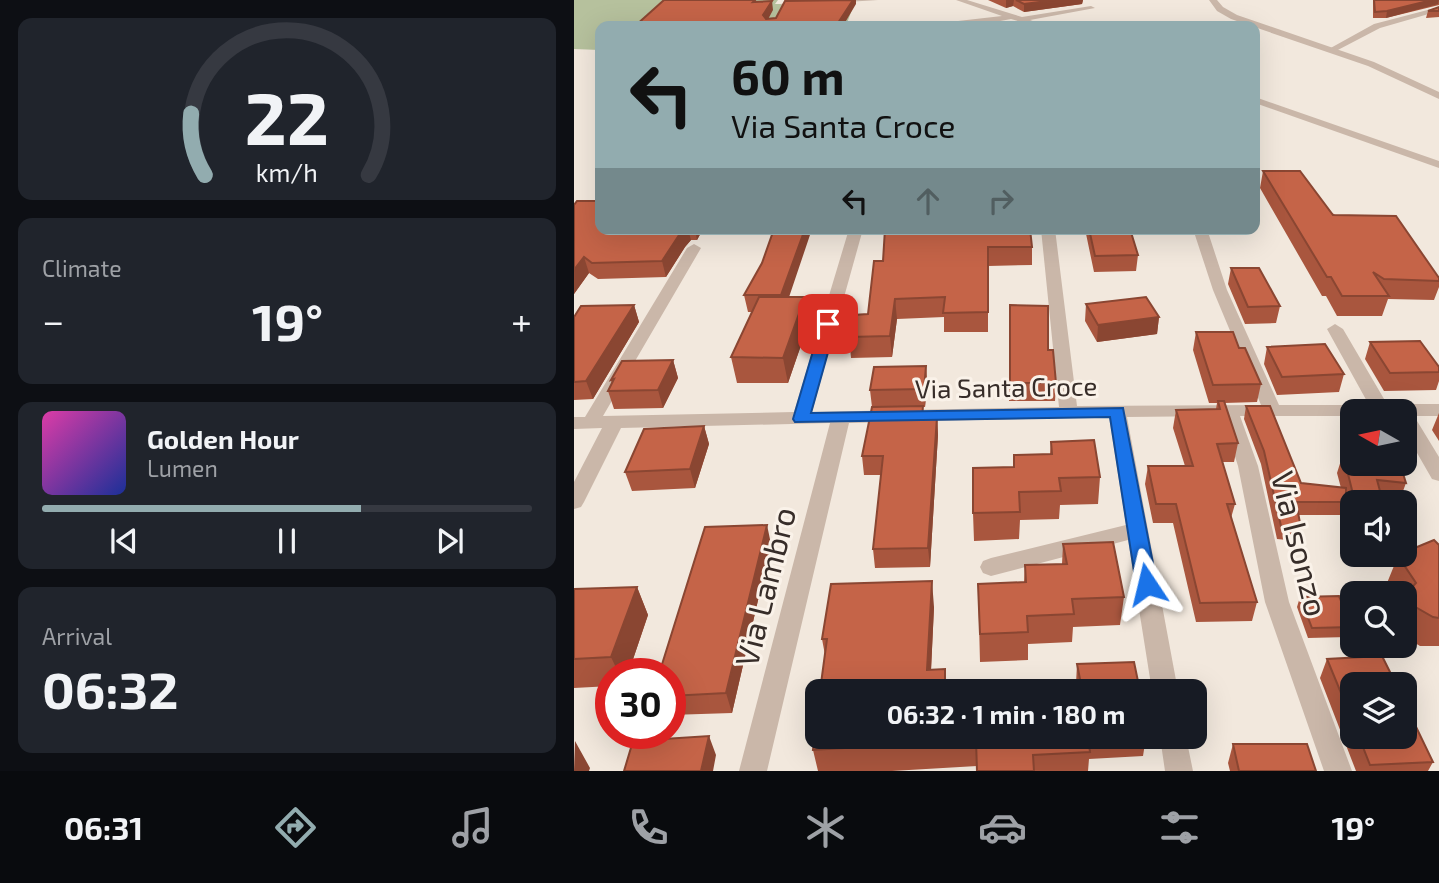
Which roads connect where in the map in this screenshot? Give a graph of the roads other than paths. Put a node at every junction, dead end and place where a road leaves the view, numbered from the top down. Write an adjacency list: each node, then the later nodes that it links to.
1 (874, 0): 4 (street)
2 (960, 0): 7 (street)
3 (1213, 0): 11 (street)
4 (784, 4)
5 (1091, 8): 8 (street)
6 (1439, 9): 13 (street)
7 (1012, 16): 8 (street); 9 (street)
8 (1021, 19): 10 (street)
9 (989, 21)
10 (1027, 21)
11 (1246, 21)
12 (1260, 26): 13 (street)
13 (1331, 50): 14 (street)
14 (1439, 96)
15 (1260, 102): 16 (street)
16 (1439, 164)
17 (854, 235): 31 (street)
18 (1049, 235): 28 (street)
19 (1202, 235): 27 (street)
20 (694, 248): 33 (street)
21 (1335, 329): 22 (street)
22 (1375, 399)
23 (1340, 410): 27 (street, Via Santa Croce)
24 (1439, 410): 29 (street, Via Santa Croce)
25 (1117, 411): 26 (street, Via Santa Croce); 28 (street, Via Santa Croce); 37 (street)
26 (1229, 411): 27 (street, Via Santa Croce); 43 (street, Via Isonzo)
27 (1272, 411)
28 (1069, 412): 30 (street, Via Santa Croce)
29 (1418, 412)
30 (841, 418): 31 (street, Via Santa Croce); 41 (street, Via Lambro)
31 (801, 419): 32 (street, Via Santa Croce)
32 (615, 422): 33 (street, Via Santa Croce); 36 (street)
33 (583, 423)
34 (1418, 438): 35 (street)
35 (1439, 474)
36 (574, 502)
37 (1137, 530): 38 (street); 39 (street)
38 (991, 567)
39 (1163, 679)
40 (1175, 749): 42 (street)
41 (753, 771)
42 (1179, 771)
43 (1338, 771)

